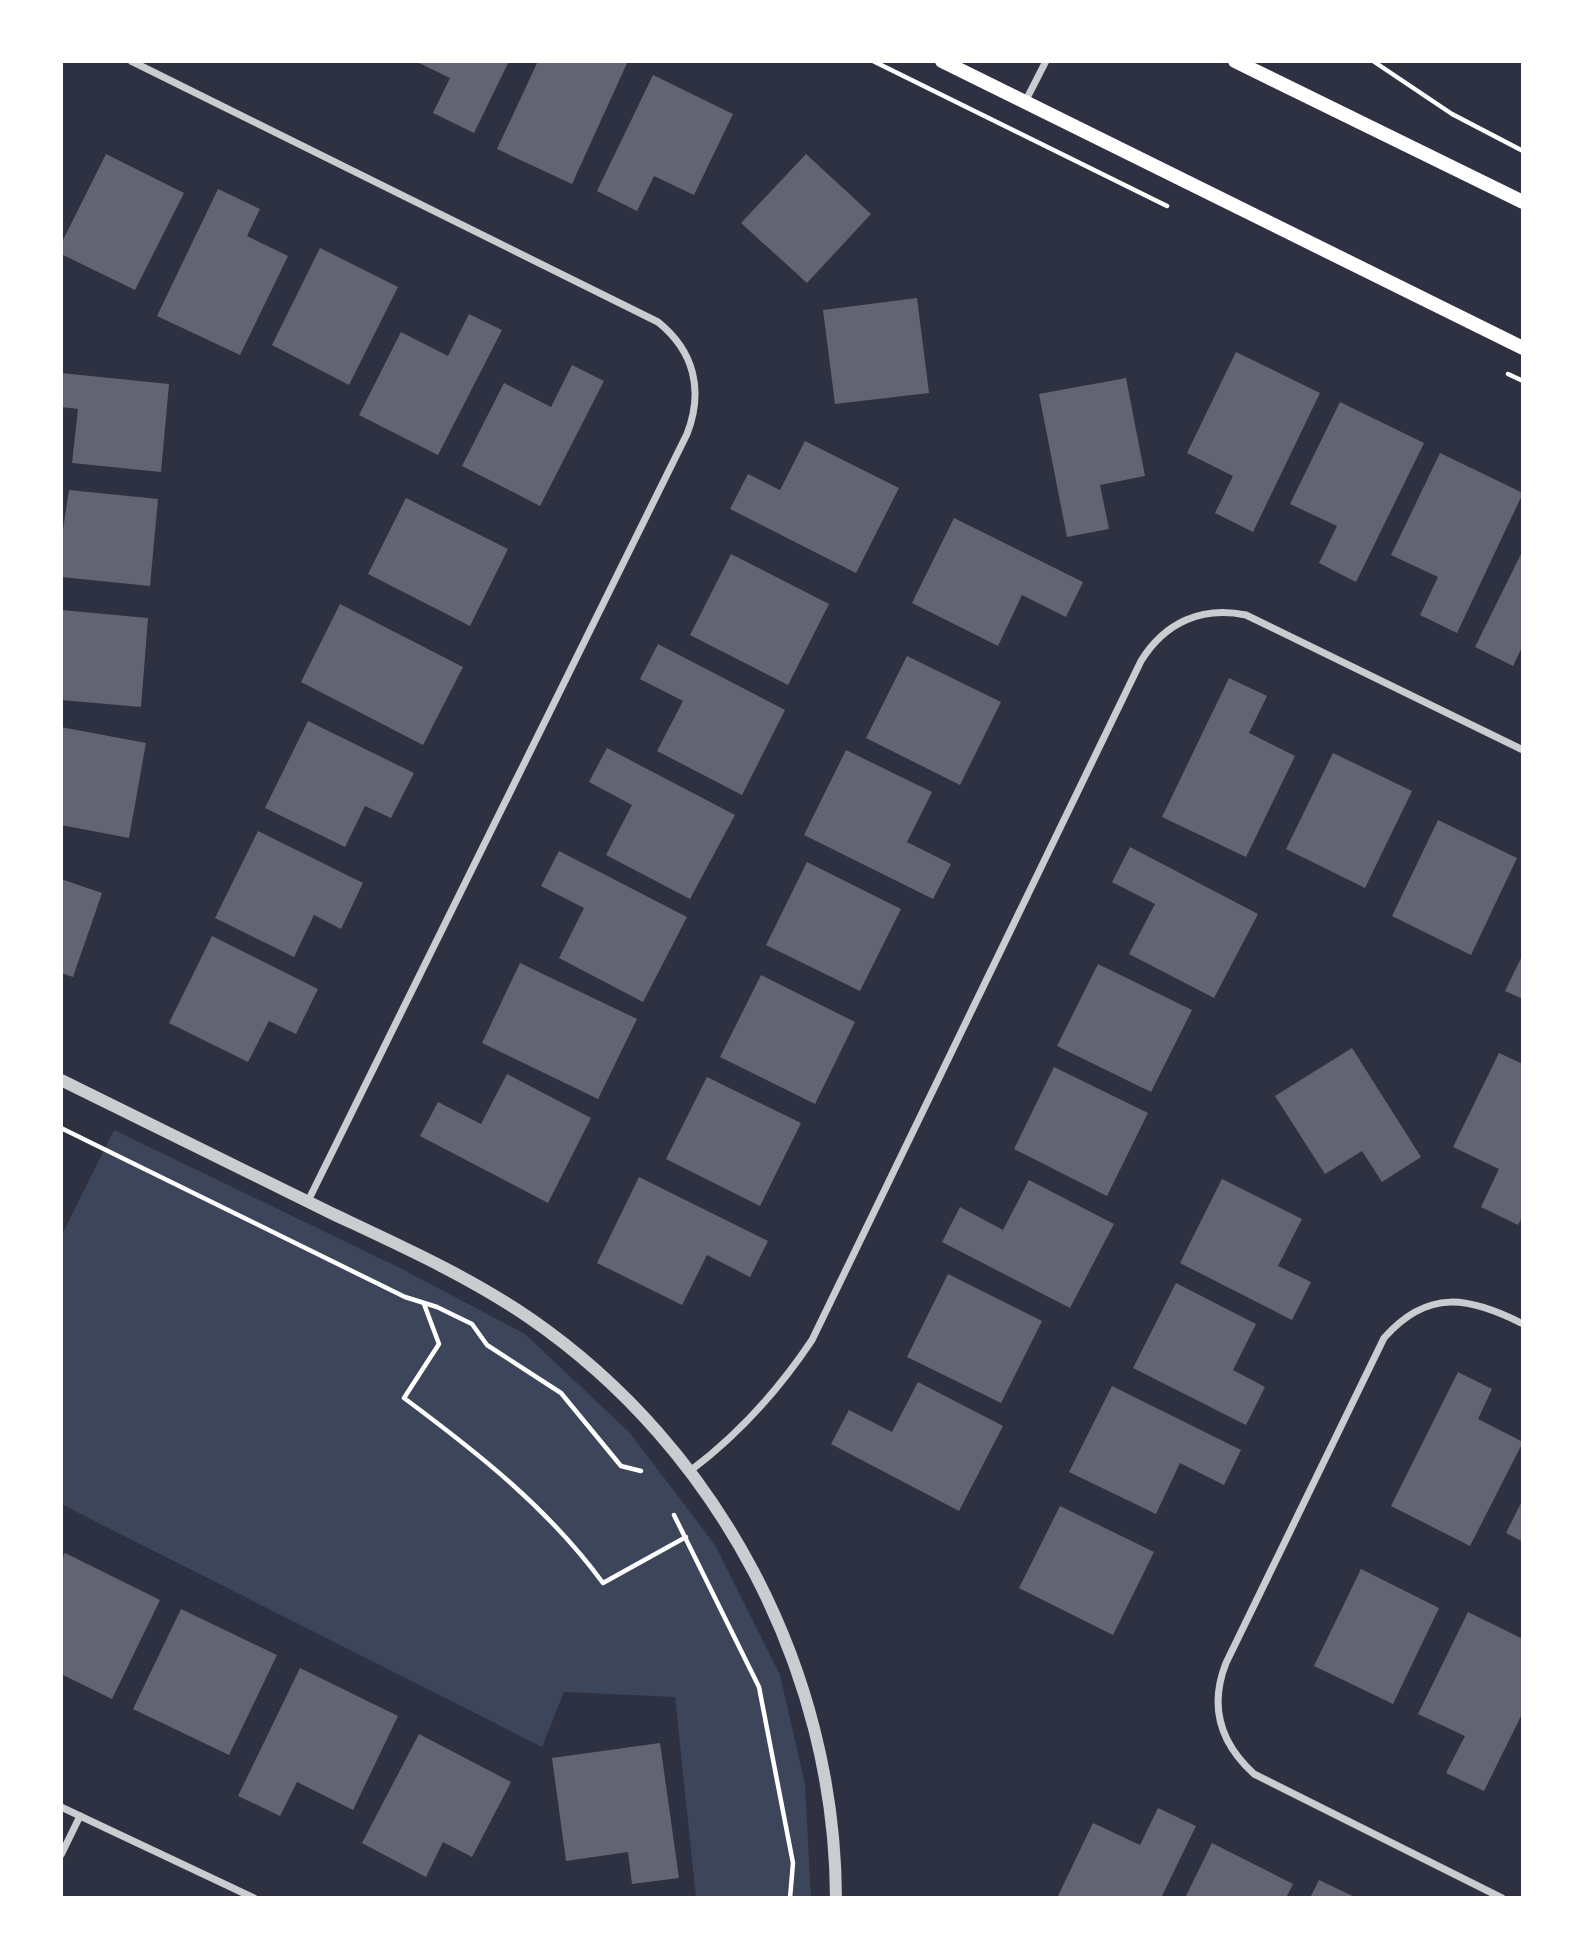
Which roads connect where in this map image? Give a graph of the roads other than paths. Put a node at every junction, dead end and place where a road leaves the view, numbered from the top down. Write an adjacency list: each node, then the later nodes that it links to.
1 (131, 61): 10 (street)
2 (942, 61): 5 (main road)
3 (1046, 61): 5 (street)
4 (1235, 61): 6 (main road)
5 (1025, 102): 7 (main road)
6 (1523, 202)
7 (1523, 348)
8 (1523, 750): 12 (street)
9 (61, 1080): 10 (street)
10 (307, 1201): 12 (street)
11 (1523, 1324): 18 (street)
12 (690, 1471): 17 (street)
13 (61, 1807): 14 (street)
14 (80, 1816): 15 (street); 16 (street)
15 (61, 1855)
16 (254, 1898)
17 (836, 1898)
18 (1502, 1898)

